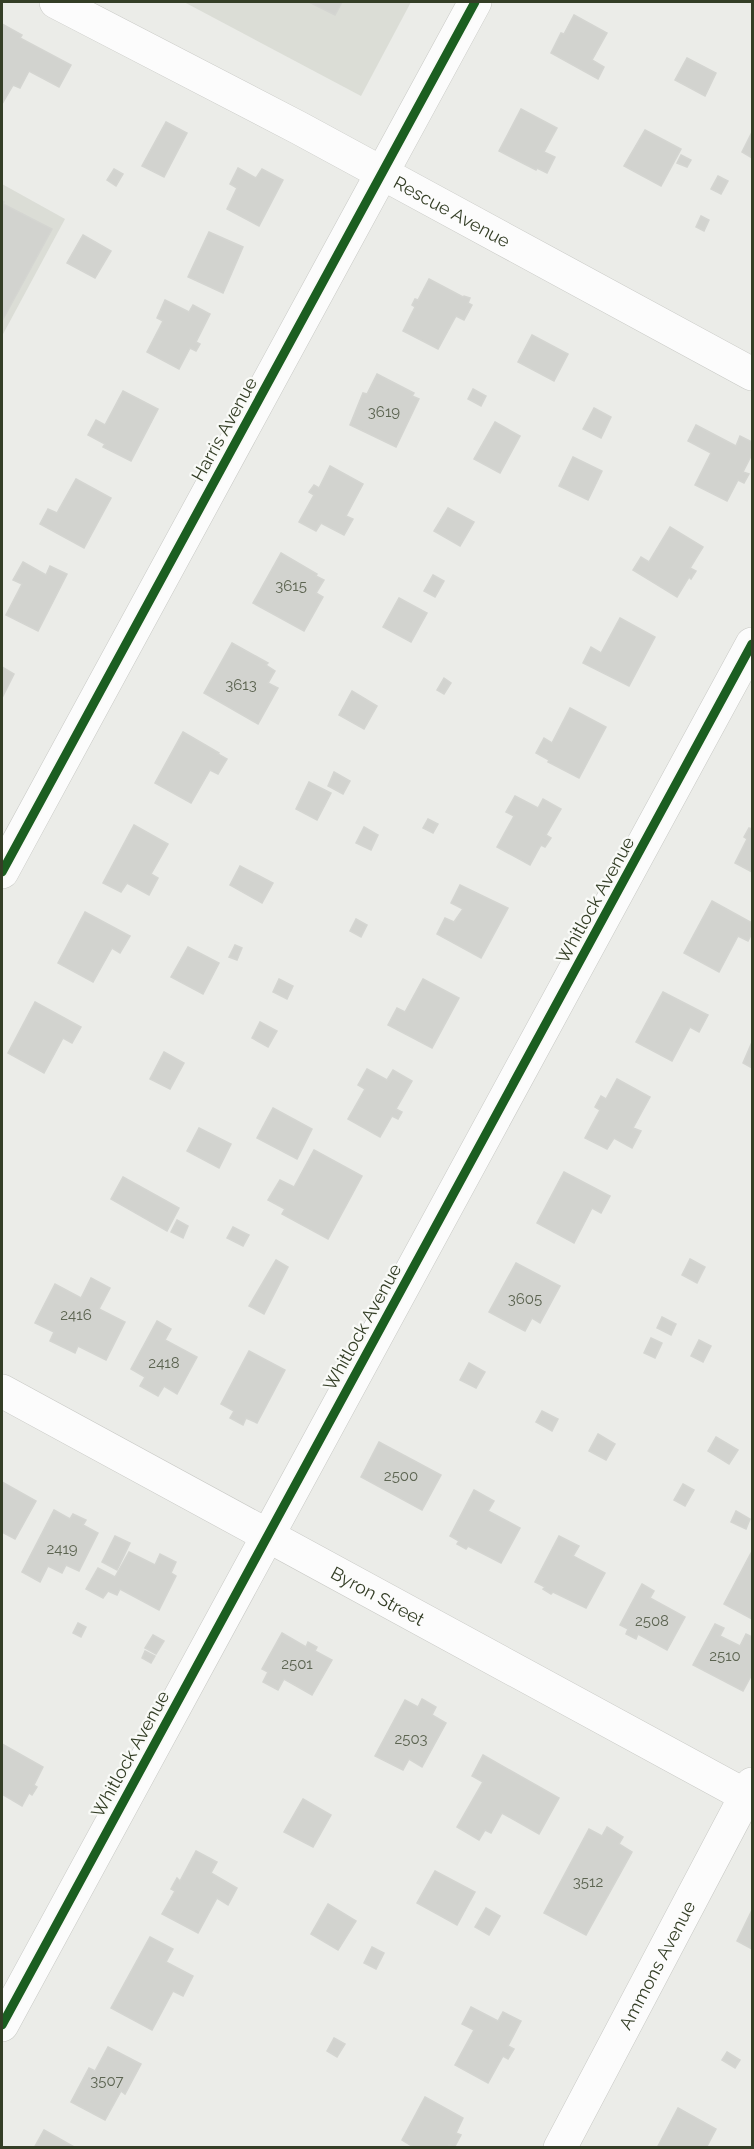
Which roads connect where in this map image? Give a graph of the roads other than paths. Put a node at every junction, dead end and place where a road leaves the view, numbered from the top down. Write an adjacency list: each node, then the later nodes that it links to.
1 (56, 2): 3 (street, Rescue Avenue)
2 (475, 2): 3 (street, Harris Avenue)
3 (382, 173): 4 (street, Rescue Avenue); 6 (street, Harris Avenue)
4 (753, 374)
5 (753, 644): 8 (street, Whitlock Avenue)
6 (2, 872)
7 (2, 1391): 8 (street, Byron Street)
8 (268, 1535): 9 (street, Byron Street); 10 (street, Whitlock Avenue)
9 (750, 1793): 11 (street, Ammons Avenue)
10 (2, 2025)
11 (560, 2148)

